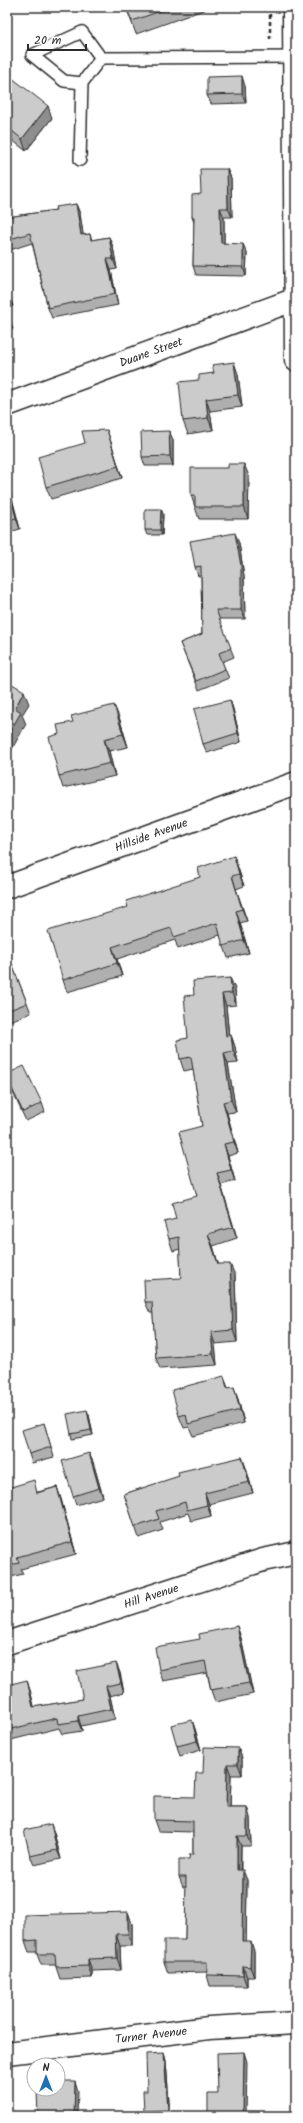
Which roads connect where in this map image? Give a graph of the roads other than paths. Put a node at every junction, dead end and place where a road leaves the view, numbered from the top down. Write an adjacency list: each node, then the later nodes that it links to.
1 (294, 7): 2 (street)
2 (295, 45): 3 (lane); 6 (street)
3 (101, 58): 4 (lane); 4 (lane)
4 (82, 83): 5 (lane)
5 (80, 160)
6 (296, 299): 7 (street); 8 (street, Duane Street)
7 (296, 360)
8 (7, 405)
9 (296, 783): 10 (street, Hillside Avenue)
10 (7, 887)
11 (296, 1553): 12 (street, Hill Avenue)
12 (7, 1643)
13 (296, 2023): 14 (street, Turner Avenue)
14 (7, 2053)

